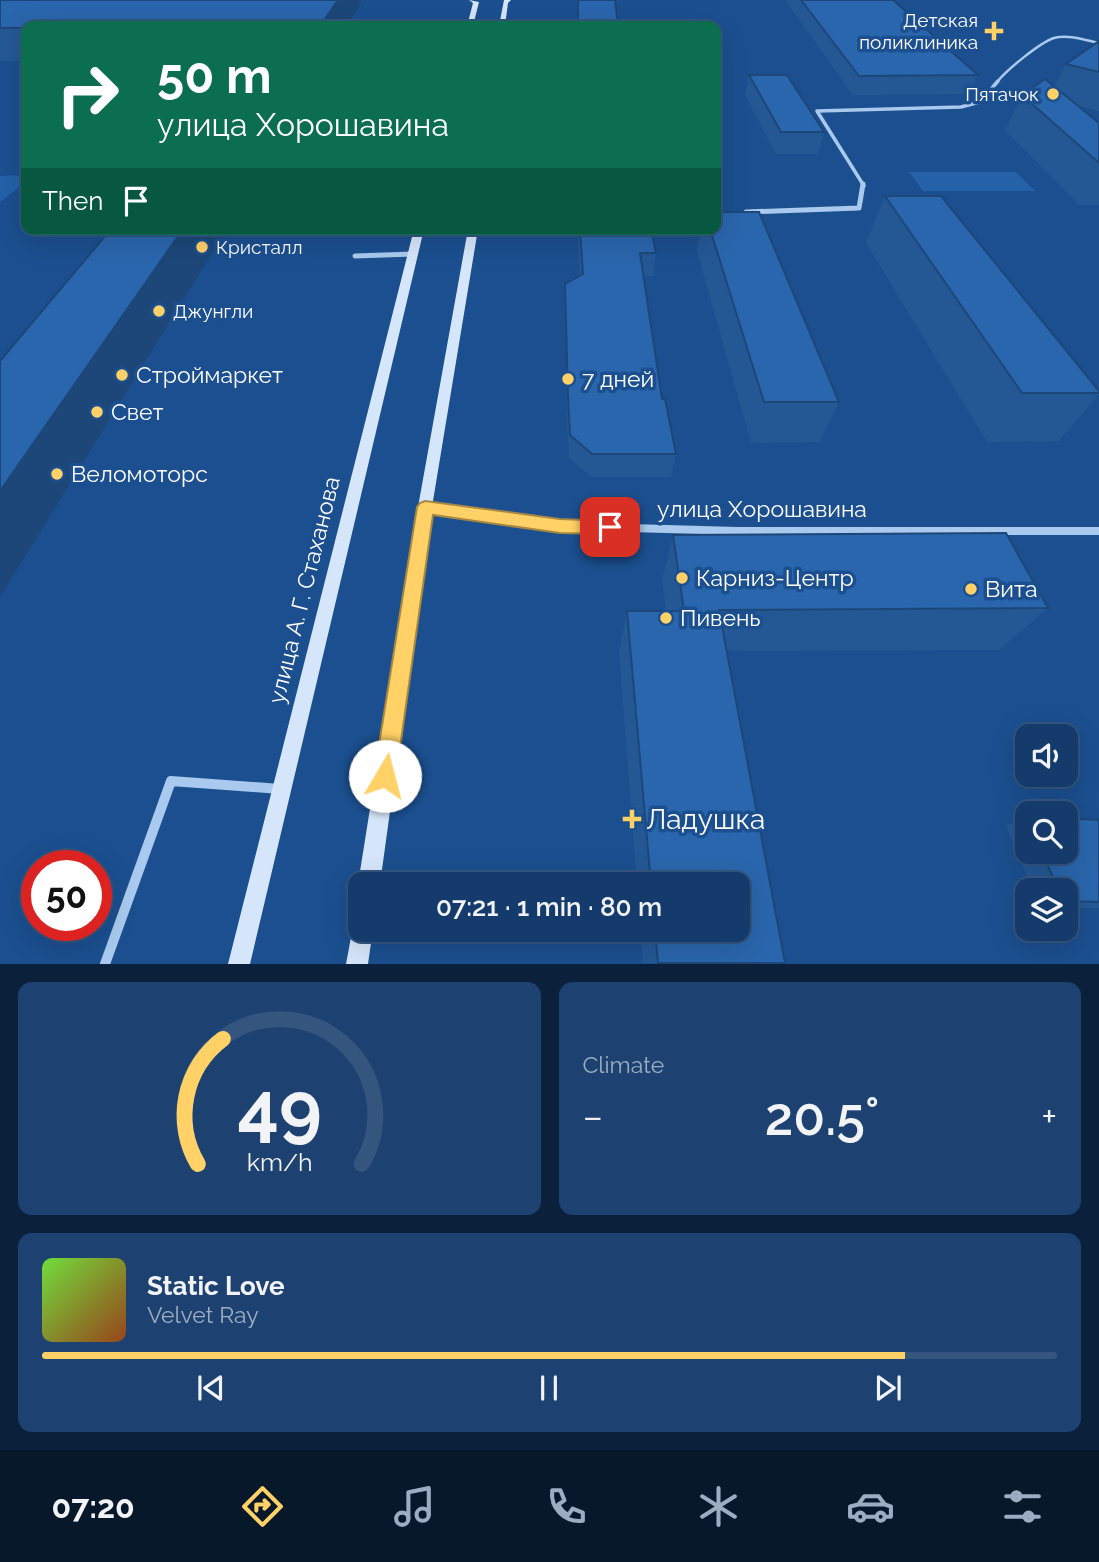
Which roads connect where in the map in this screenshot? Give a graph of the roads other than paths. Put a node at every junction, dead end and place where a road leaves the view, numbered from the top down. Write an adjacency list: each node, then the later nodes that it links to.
1 (472, 0): 3 (main road)
2 (508, 0): 4 (main road)
3 (471, 21)
4 (503, 21)
5 (1099, 43): 6 (street)
6 (744, 212)
7 (418, 235): 9 (main road, улица А. Г. Стаханова)
8 (472, 235): 11 (main road)
9 (413, 254): 10 (street); 13 (main road, улица А. Г. Стаханова)
10 (355, 256)
11 (425, 507): 12 (street, улица Хорошавина); 14 (main road)
12 (1099, 531)
13 (284, 789): 16 (street); 17 (main road, улица А. Г. Стаханова)
14 (371, 872)
15 (360, 942): 18 (main road)
16 (105, 964)
17 (239, 964)
18 (357, 964)

